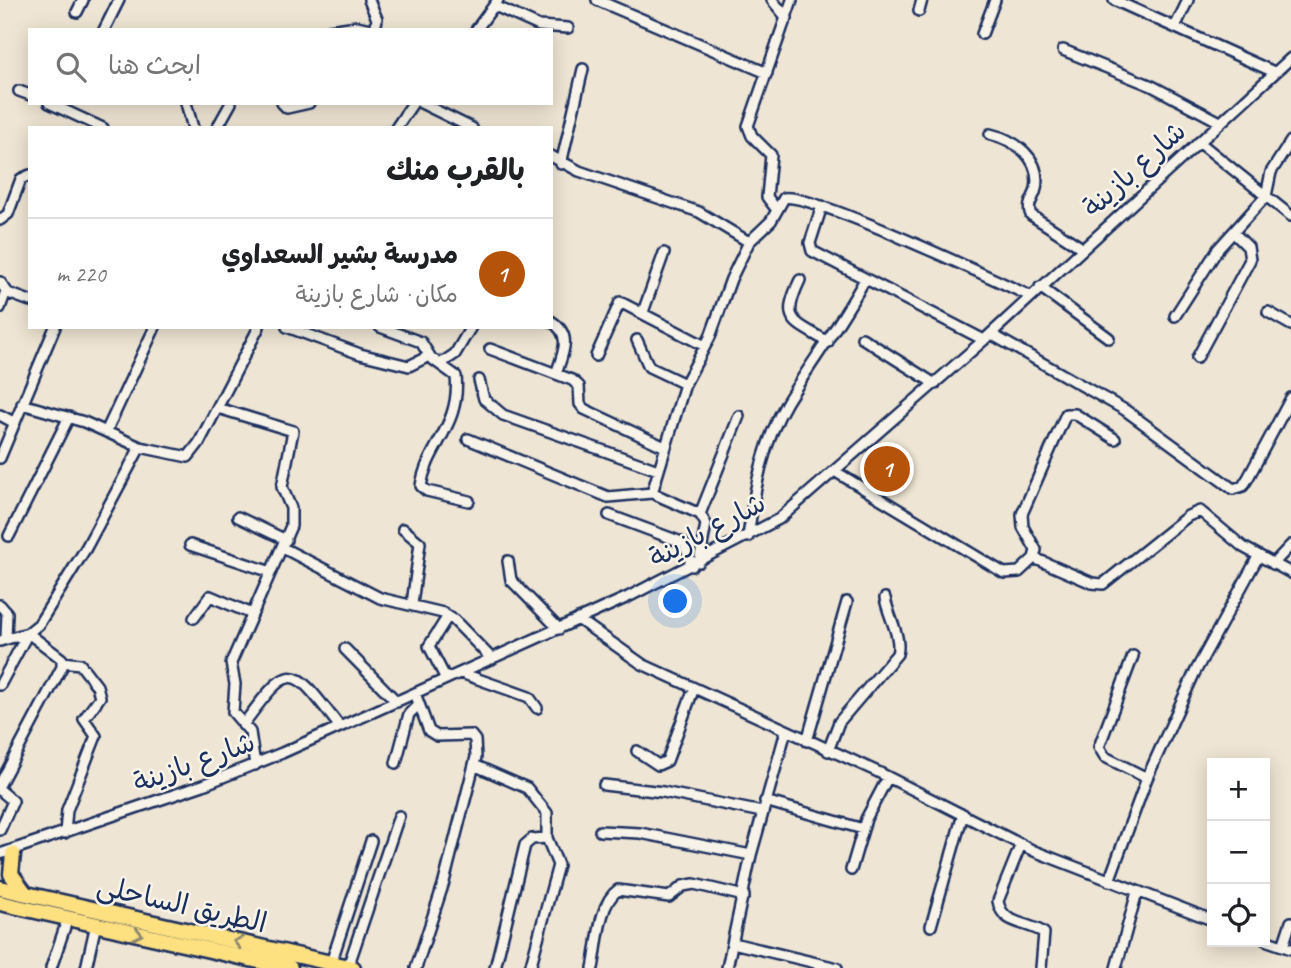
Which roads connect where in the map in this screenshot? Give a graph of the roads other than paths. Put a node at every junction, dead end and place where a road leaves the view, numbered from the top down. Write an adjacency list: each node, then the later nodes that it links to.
1 (83, 0): 14 (street)
2 (119, 0): 17 (street)
3 (369, 0): 20 (street)
4 (597, 0): 12 (street)
5 (772, 0): 15 (street)
6 (792, 0): 15 (street)
7 (922, 0): 13 (street)
8 (995, 0): 23 (street)
9 (1114, 0): 16 (street)
10 (1188, 0): 16 (street)
11 (496, 3): 21 (street); 22 (street)
12 (614, 3): 28 (street)
13 (919, 11)
14 (77, 12)
15 (787, 18): 28 (street)
16 (1175, 27): 27 (street)
17 (105, 28)
18 (343, 28): 19 (street)
19 (366, 28)
20 (375, 28)
21 (477, 28)
22 (568, 28)
23 (982, 34)
24 (1063, 50): 38 (street)
25 (1291, 58): 27 (street, شارع بازينة)
26 (583, 69): 48 (street)
27 (1274, 72): 38 (street, شارع بازينة)
28 (767, 73): 52 (street)
29 (19, 91): 30 (street)
30 (28, 94)
31 (52, 105): 39 (street)
32 (187, 105): 40 (street)
33 (230, 105): 41 (street)
34 (284, 105): 35 (street)
35 (300, 105)
36 (412, 105): 42 (street)
37 (425, 105): 43 (street)
38 (1220, 122): 46 (street, شارع بازينة)
39 (99, 126)
40 (192, 126)
41 (218, 126)
42 (397, 126)
43 (468, 126)
44 (990, 134): 57 (street)
45 (1291, 141): 50 (street)
46 (1199, 142): 50 (street); 57 (street, شارع بازينة)
47 (553, 158): 48 (street)
48 (561, 164): 56 (street)
49 (28, 176): 54 (street)
50 (1266, 196): 53 (street); 55 (street)
51 (822, 206): 52 (street); 59 (street); 64 (street)
52 (777, 210): 56 (street)
53 (1291, 216)
54 (0, 220)
55 (1234, 233): 69 (street); 87 (street)
56 (750, 242): 83 (street)
57 (1082, 248): 62 (street, شارع بازينة)
58 (664, 253): 67 (street)
59 (865, 279): 78 (street); 82 (street)
60 (800, 280): 82 (street)
61 (0, 282): 63 (street)
62 (1040, 287): 64 (street, شارع بازينة); 80 (street)
63 (6, 290): 65 (street); 66 (street)
64 (1030, 296): 78 (street, شارع بازينة)
65 (28, 299)
66 (0, 308)
67 (643, 312): 83 (street); 86 (street)
68 (1268, 312): 71 (street)
69 (1175, 316)
70 (553, 323): 89 (street)
71 (1291, 325)
72 (54, 329): 94 (street)
73 (154, 329): 100 (street)
74 (258, 329): 95 (street)
75 (292, 329): 85 (street)
76 (385, 329): 85 (street)
77 (470, 329): 88 (street)
78 (988, 337): 92 (street, شارع بازينة); 93 (street)
79 (862, 338): 92 (street)
80 (1109, 338)
81 (637, 340): 91 (street)
82 (828, 342): 115 (street)
83 (705, 346): 91 (street)
84 (490, 349): 89 (street)
85 (429, 356): 88 (street)
86 (596, 356)
87 (1197, 358)
88 (440, 364): 109 (street)
89 (556, 374): 104 (street)
90 (479, 380): 106 (street)
91 (685, 384): 104 (street)
92 (935, 384): 107 (street, شارع بازينة)
93 (1291, 398)
94 (22, 404): 98 (street); 99 (street)
95 (218, 408): 103 (street); 116 (street)
96 (0, 415): 99 (street)
97 (739, 416): 110 (street)
98 (69, 417): 100 (street); 114 (street)
99 (15, 423): 105 (street)
100 (106, 432): 103 (street)
101 (468, 439): 108 (street)
102 (1115, 439): 120 (street)
103 (140, 447): 135 (street)
104 (665, 447): 106 (street)
105 (0, 458)
106 (658, 470): 108 (street)
107 (836, 472): 115 (street, شارع بازينة); 120 (street)
108 (652, 494): 110 (street)
109 (469, 501)
110 (700, 513): 122 (street)
111 (609, 515): 122 (street)
112 (238, 517): 116 (street)
113 (403, 529): 128 (street)
114 (9, 536)
115 (748, 537): 122 (street, شارع بازينة)
116 (284, 544): 124 (street); 128 (street)
117 (191, 545): 124 (street)
118 (1291, 545): 123 (street)
119 (1258, 557): 120 (street); 123 (street); 159 (street)
120 (1034, 558)
121 (508, 561): 134 (street)
122 (696, 564): 133 (street, شارع بازينة)
123 (1273, 564): 125 (street)
124 (271, 572): 130 (street)
125 (1291, 573)
126 (885, 598): 154 (street)
127 (848, 603): 152 (street)
128 (412, 604): 131 (street)
129 (0, 605): 136 (street)
130 (252, 614): 132 (street); 149 (street)
131 (448, 616): 139 (street); 142 (street)
132 (194, 618)
133 (578, 619): 134 (street, شارع بازينة); 144 (street)
134 (559, 629): 139 (street, شارع بازينة)
135 (28, 633): 136 (street); 140 (street); 143 (street)
136 (3, 639)
137 (345, 649): 146 (street)
138 (1133, 656): 159 (street)
139 (492, 659): 141 (street, شارع بازينة)
140 (62, 662): 160 (street); 170 (street)
141 (461, 673): 142 (street, شارع بازينة); 148 (street)
142 (446, 679): 145 (street, شارع بازينة)
143 (0, 685)
144 (694, 688): 151 (street); 153 (street)
145 (415, 693): 146 (street, شارع بازينة); 147 (street)
146 (397, 702): 150 (street, شارع بازينة)
147 (419, 704): 155 (street); 157 (street)
148 (537, 708)
149 (243, 725): 150 (street); 156 (street)
150 (340, 727): 156 (street, شارع بازينة)
151 (786, 731): 152 (street); 163 (street)
152 (807, 741): 154 (street)
153 (637, 751)
154 (828, 751): 158 (street)
155 (396, 763)
156 (255, 765): 170 (street, شارع بازينة)
157 (474, 765): 171 (street); 197 (street)
158 (888, 777): 165 (street); 167 (street)
159 (1147, 778): 177 (street)
160 (0, 784)
161 (604, 785): 164 (street)
162 (0, 790): 168 (street)
163 (765, 801): 164 (street); 167 (street)
164 (762, 811): 175 (street)
165 (963, 814): 173 (street); 187 (street)
166 (399, 816): 193 (street)
167 (863, 829): 176 (street)
168 (0, 830)
169 (600, 831): 175 (street)
170 (65, 833): 174 (street, شارع بازينة)
171 (547, 838): 198 (street); 199 (street)
172 (371, 841): 191 (street)
173 (1021, 844): 177 (street); 203 (street)
174 (9, 855): 180 (highway)
175 (751, 855): 181 (street)
176 (850, 870)
177 (1109, 881): 179 (street)
178 (0, 888): 180 (highway, الطريق الساحلى)
179 (1137, 892): 184 (street); 204 (street)
180 (26, 894): 191 (highway, الطريق الساحلى, one-way to 180)
181 (744, 896): 189 (street); 200 (street)
182 (0, 903): 183 (highway, الطريق الساحلى)
183 (68, 918): 186 (highway, الطريق الساحلى); 194 (street)
184 (1207, 918)
185 (1291, 922): 190 (street)
186 (96, 924): 192 (highway, الطريق الساحلى, one-way to 192); 195 (street)
187 (931, 926)
188 (1270, 942): 190 (street)
189 (733, 943): 201 (street); 202 (street)
190 (1287, 948)
191 (331, 963): 193 (highway, الطريق الساحلى)
192 (271, 966): 196 (highway, الطريق الساحلى)
193 (351, 967)
194 (51, 968)
195 (86, 968)
196 (290, 968)
197 (416, 968)
198 (495, 968)
199 (530, 968)
200 (593, 968)
201 (727, 968)
202 (836, 968)
203 (1041, 968)
204 (1116, 968)

